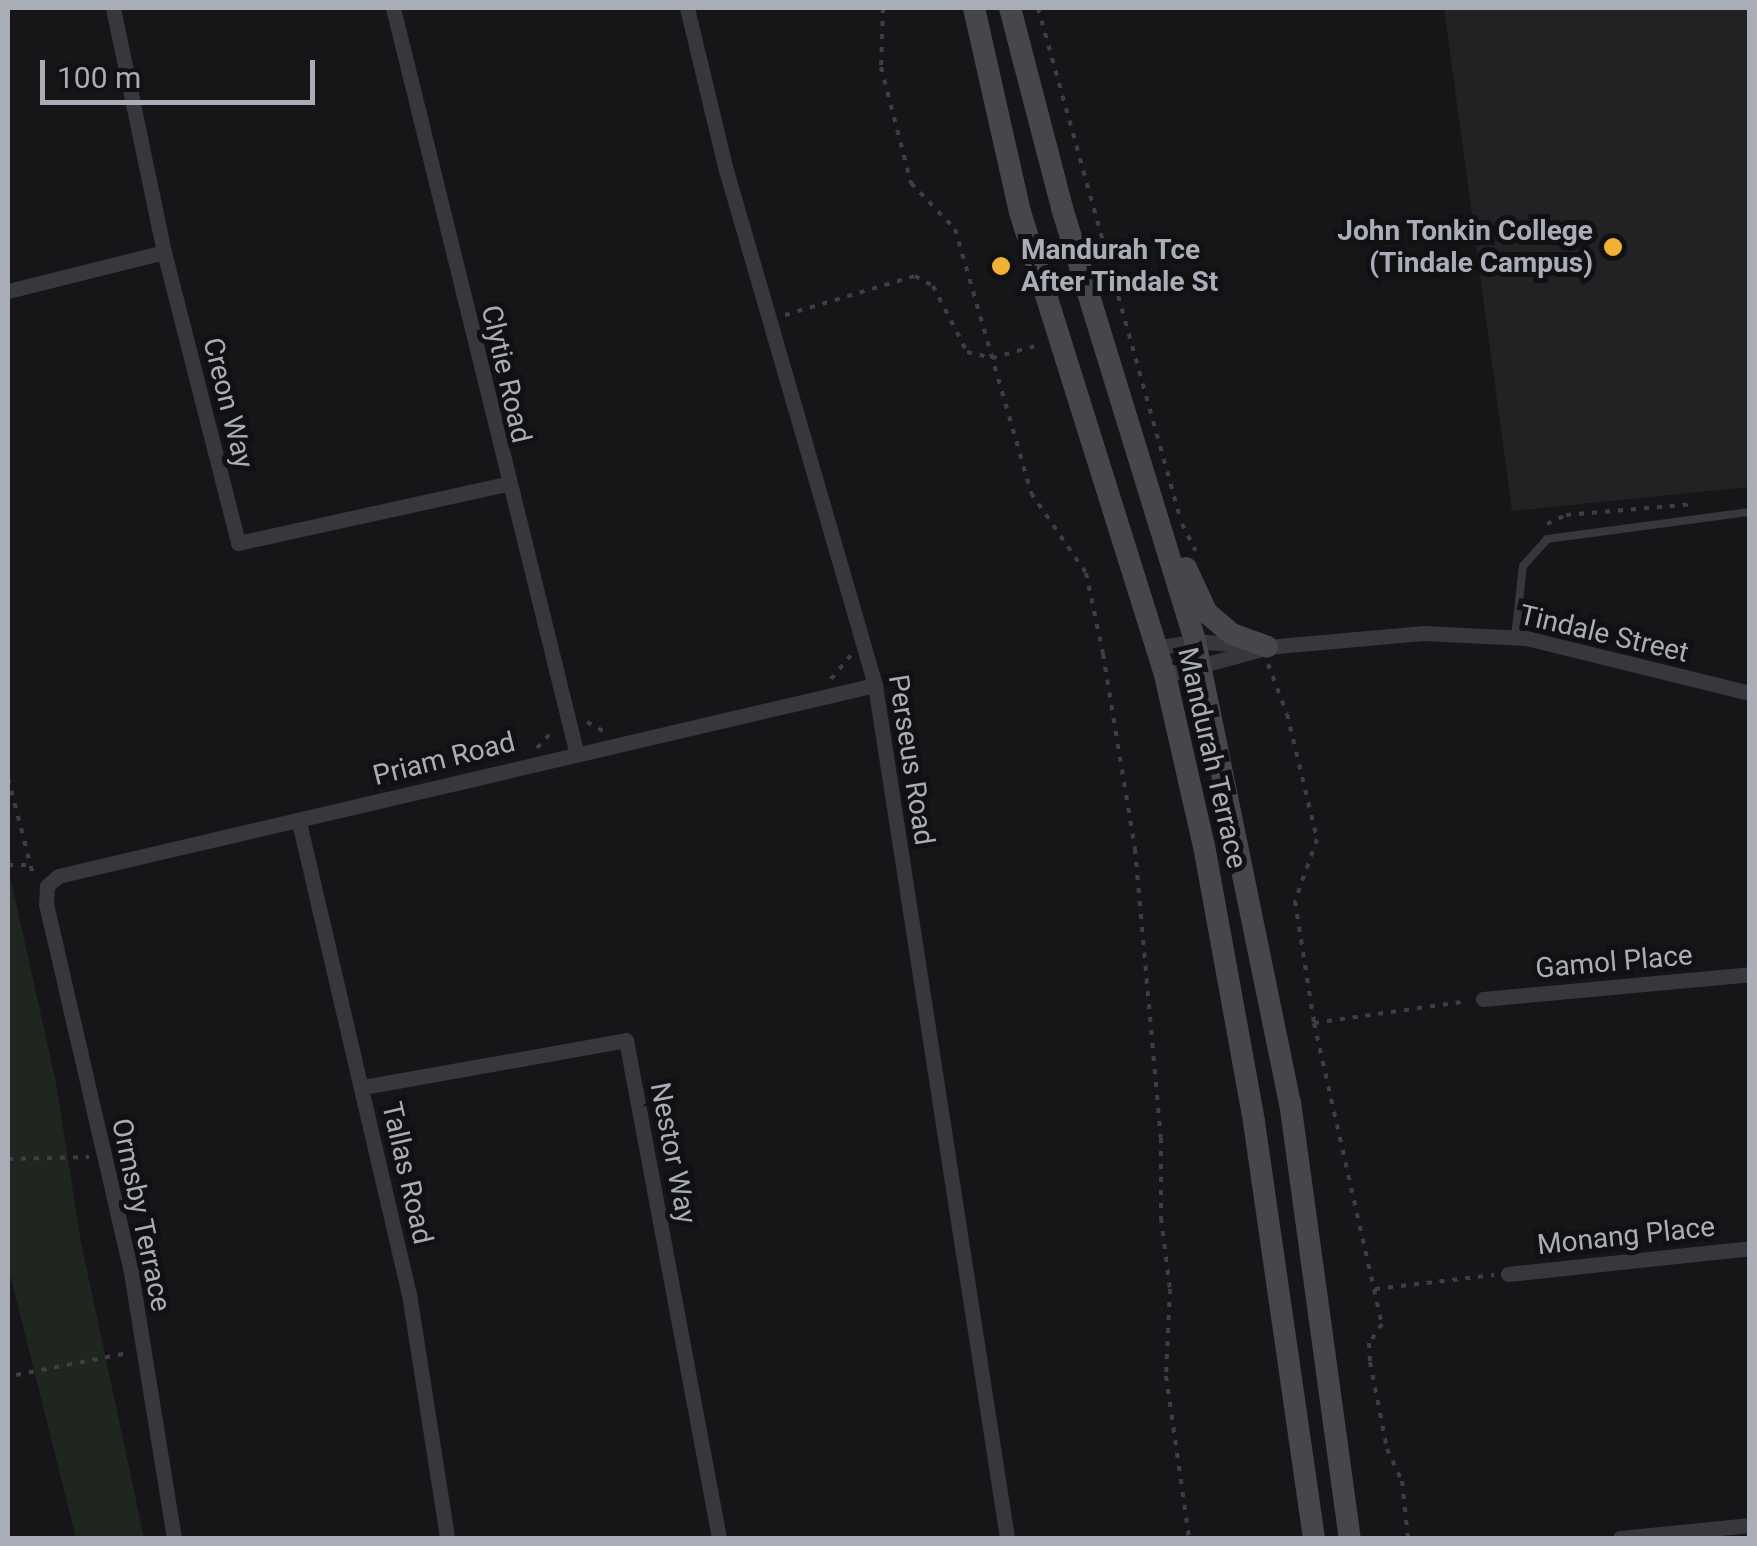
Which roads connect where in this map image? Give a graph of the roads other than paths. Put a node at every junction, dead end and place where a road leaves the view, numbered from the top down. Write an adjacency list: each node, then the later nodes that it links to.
1 (113, 8): 6 (street, Creon Way)
2 (392, 8): 8 (street, Clytie Road)
3 (688, 8): 17 (street, Perseus Road)
4 (974, 8): 14 (main road, Mandurah Terrace)
5 (1010, 8): 10 (main road, Mandurah Terrace)
6 (164, 252): 7 (street); 8 (street, Creon Way)
7 (8, 291)
8 (506, 484): 19 (street, Clytie Road)
9 (1750, 512): 11 (lane)
10 (1161, 532): 12 (main road, Mandurah Terrace); 13 (main road)
11 (1515, 637): 13 (street, Tindale Street); 18 (street, Tindale Street)
12 (1195, 641): 13 (street, Tindale Street); 14 (street, Tindale Street); 15 (main road, Mandurah Terrace)
13 (1267, 647): 15 (street, Tindale Street)
14 (1156, 648): 16 (main road, Mandurah Terrace)
15 (1199, 667): 16 (street, Tindale Street); 33 (main road, Mandurah Terrace)
16 (1164, 676): 32 (main road, Mandurah Terrace)
17 (875, 686): 19 (street, Priam Road); 31 (street, Perseus Road)
18 (1750, 694)
19 (576, 752): 20 (street, Priam Road)
20 (299, 822): 21 (street, Priam Road); 24 (street, Tallas Road)
21 (46, 905): 28 (street, Ormsby Terrace)
22 (1750, 974): 23 (street, Gamol Place)
23 (1483, 999)
24 (363, 1087): 29 (street, Tallas Road); 30 (street, Nestor Way)
25 (1750, 1248): 26 (street, Monang Place)
26 (1508, 1274)
27 (1750, 1525): 34 (street)
28 (174, 1538)
29 (447, 1538)
30 (719, 1538)
31 (1007, 1538)
32 (1314, 1538)
33 (1350, 1538)
34 (1620, 1538)

